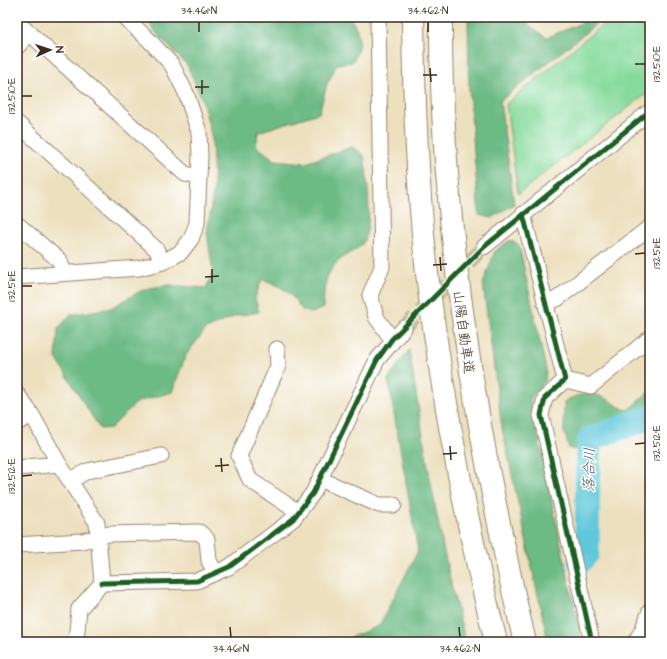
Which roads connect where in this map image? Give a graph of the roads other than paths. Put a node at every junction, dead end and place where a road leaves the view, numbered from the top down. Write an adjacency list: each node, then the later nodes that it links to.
1 (124, 17): 10 (street)
2 (378, 17): 21 (street)
3 (413, 17): 40 (highway, 山陽自動車道)
4 (441, 17): 41 (highway, 山陽自動車道)
5 (17, 22): 6 (street)
6 (30, 33): 7 (street); 10 (street)
7 (17, 47)
8 (650, 111): 11 (street)
9 (17, 123): 15 (street)
10 (199, 176): 15 (street)
11 (523, 214): 14 (street); 18 (street)
12 (17, 224): 16 (street)
13 (650, 227): 18 (street)
14 (484, 246)
15 (163, 262): 16 (street)
16 (64, 273): 17 (street)
17 (17, 277)
18 (545, 303): 23 (street)
19 (404, 328): 21 (street)
20 (650, 338): 23 (street)
21 (392, 339): 30 (street)
22 (277, 349): 33 (street)
23 (565, 380): 42 (street)
24 (17, 394): 25 (street)
25 (32, 415): 26 (street); 28 (street)
26 (17, 423)
27 (161, 456): 31 (street)
28 (59, 464): 29 (street); 31 (street)
29 (17, 468)
30 (320, 479): 32 (street); 33 (street)
31 (70, 482): 34 (street)
32 (394, 505)
33 (298, 512): 36 (street)
34 (98, 537): 35 (street); 36 (street); 37 (street)
35 (17, 545)
36 (216, 573): 37 (street)
37 (102, 583): 39 (street)
38 (650, 611): 43 (street)
39 (76, 642)
40 (496, 642)
41 (525, 642)
42 (592, 642)
43 (635, 642)

